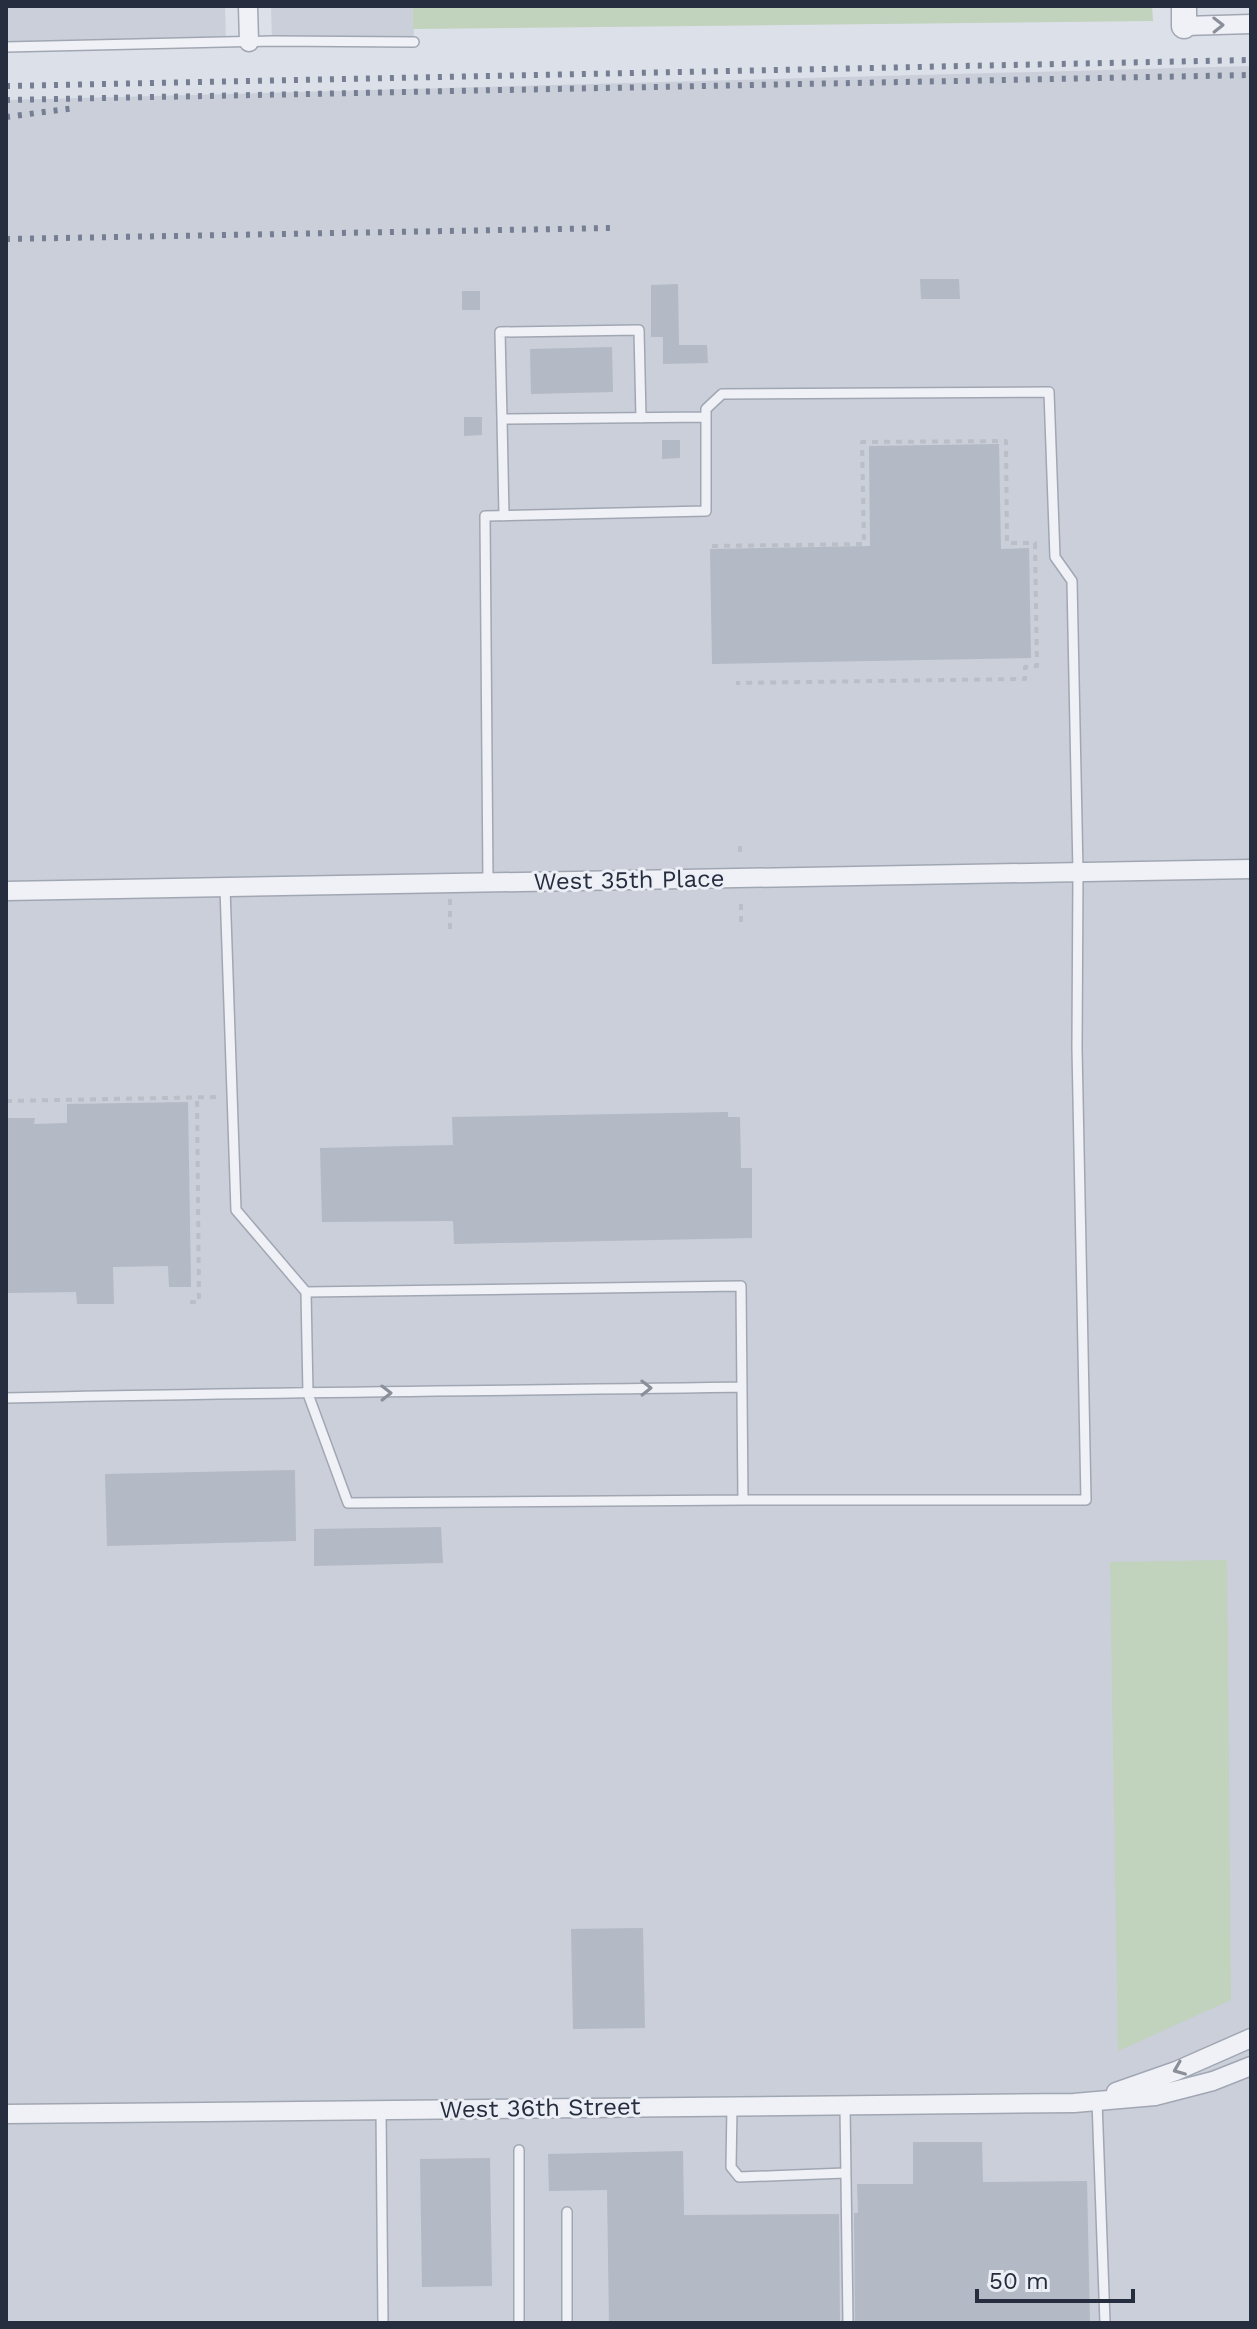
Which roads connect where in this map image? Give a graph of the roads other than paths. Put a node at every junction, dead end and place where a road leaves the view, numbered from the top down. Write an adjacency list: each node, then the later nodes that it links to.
1 (248, 6): 4 (street)
2 (1184, 16): 3 (street, one-way to 3)
3 (1251, 24)
4 (249, 42): 5 (lane); 6 (lane)
5 (414, 42)
6 (6, 47)
7 (706, 417): 8 (lane); 10 (lane); 12 (lane)
8 (641, 418): 9 (lane); 9 (lane)
9 (502, 419): 10 (lane)
10 (504, 516): 13 (lane)
11 (1251, 869): 12 (street, West 35th Place)
12 (1078, 872): 13 (street, West 35th Place); 20 (lane)
13 (488, 883): 14 (street, West 35th Place)
14 (225, 888): 15 (street, West 35th Place); 16 (lane)
15 (6, 891)
16 (306, 1292): 17 (lane); 18 (lane)
17 (742, 1387): 18 (lane, one-way to 17); 20 (lane)
18 (308, 1394): 19 (lane); 20 (lane)
19 (6, 1398)
20 (743, 1500)
21 (1251, 2038): 24 (street, West 36th Street, one-way to 24)
22 (1251, 2066): 23 (street, West 36th Street)
23 (1097, 2101): 24 (street, West 36th Street); 36 (lane)
24 (1074, 2103): 25 (street, West 36th Street)
25 (845, 2106): 26 (street, West 36th Street); 30 (lane)
26 (732, 2107): 27 (street, West 36th Street); 30 (lane)
27 (381, 2110): 28 (street, West 36th Street); 32 (lane)
28 (6, 2114)
29 (519, 2150): 33 (lane)
30 (845, 2173): 35 (lane)
31 (567, 2212): 34 (lane)
32 (383, 2323)
33 (519, 2323)
34 (567, 2323)
35 (848, 2323)
36 (1105, 2323)

